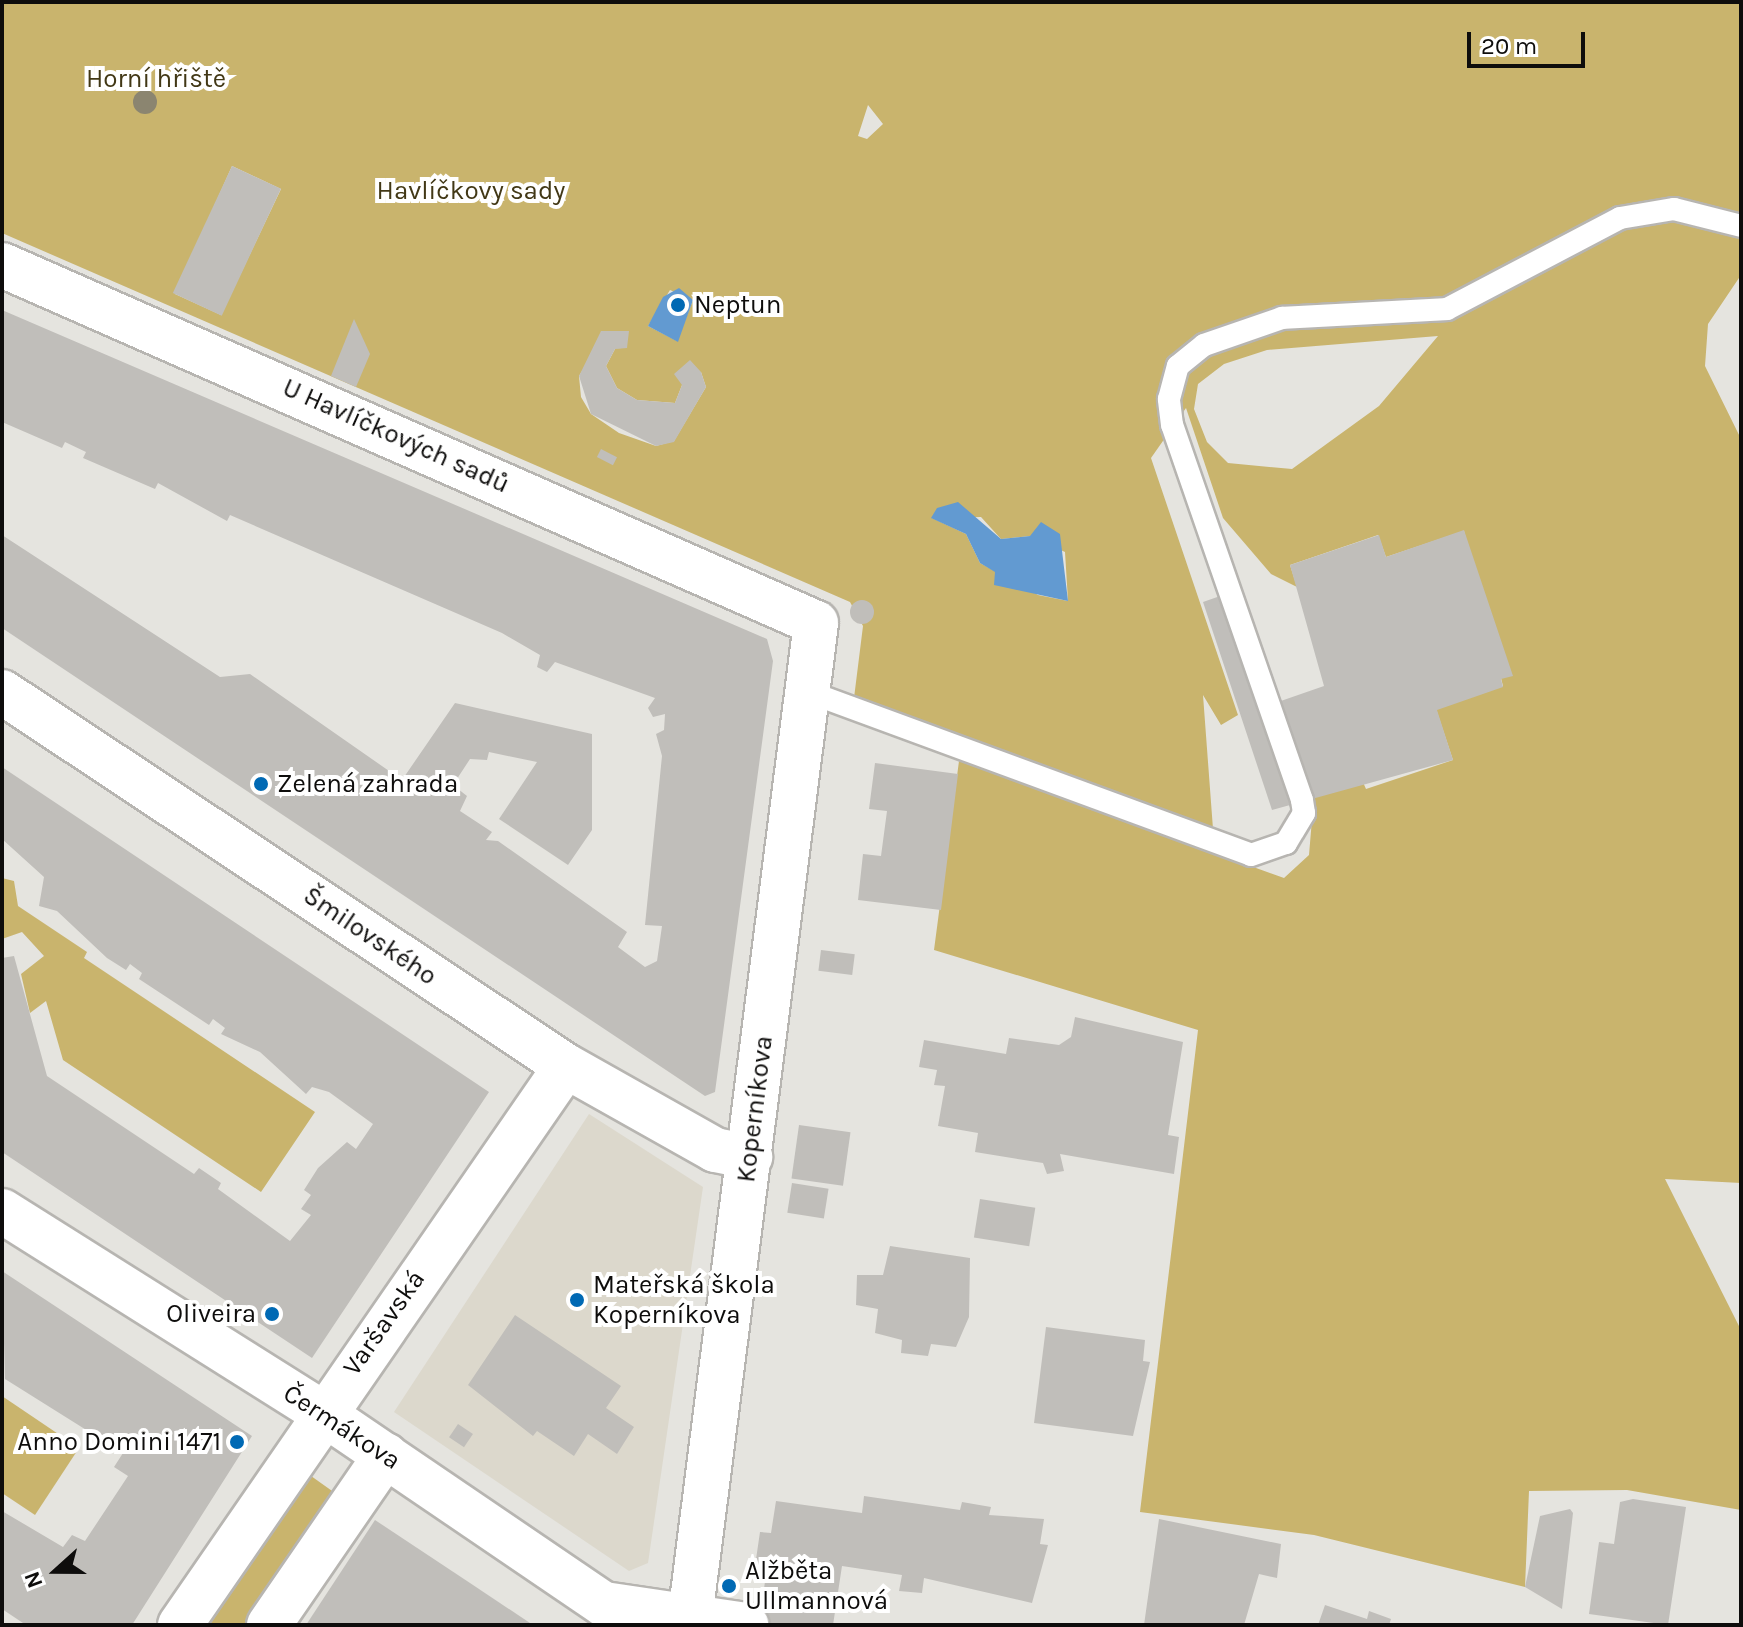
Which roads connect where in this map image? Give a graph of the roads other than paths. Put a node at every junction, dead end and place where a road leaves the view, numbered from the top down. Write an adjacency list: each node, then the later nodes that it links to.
1 (1741, 226): 4 (lane)
2 (2, 265): 3 (street, U Havlíčkových sadů)
3 (790, 608): 4 (street, Koperníkova)
4 (806, 691): 7 (street, Koperníkova)
5 (2, 692): 6 (street, Šmilovského)
6 (566, 1066): 7 (street, Šmilovského); 9 (street, Varšavská)
7 (750, 1157): 11 (street, Koperníkova)
8 (2, 1211): 9 (street, Čermákova)
9 (321, 1412): 10 (street, Čermákova); 12 (street, Varšavská)
10 (386, 1455): 11 (street, Čermákova); 13 (street)
11 (690, 1621): 14 (street, Čermákova)
12 (180, 1625)
13 (269, 1625)
14 (746, 1625)

